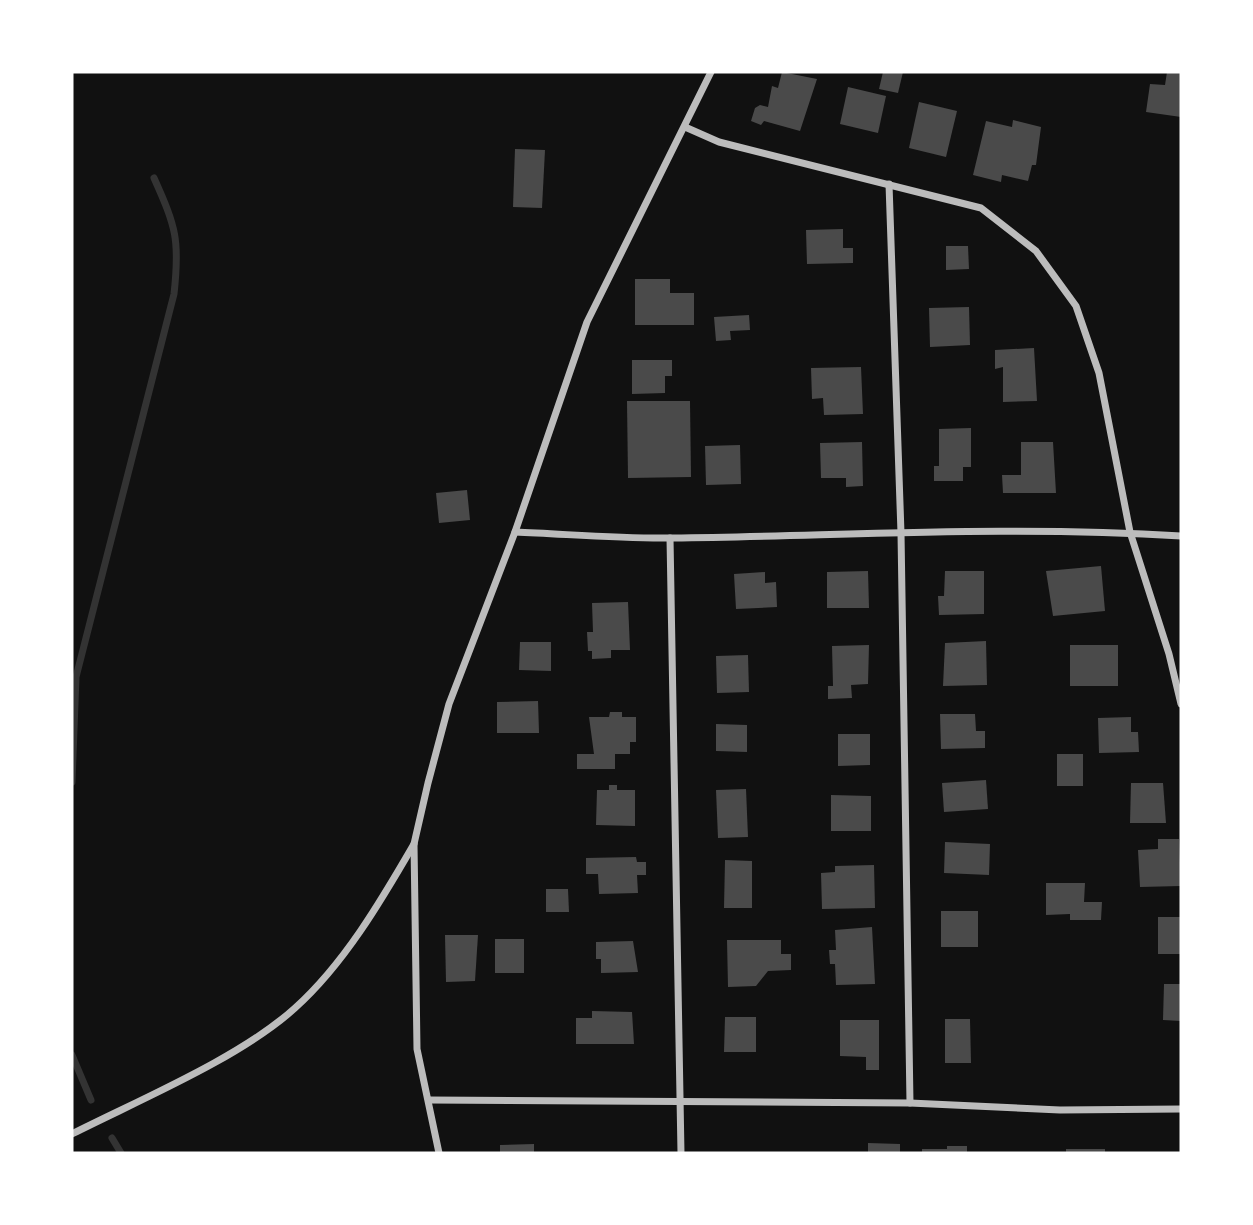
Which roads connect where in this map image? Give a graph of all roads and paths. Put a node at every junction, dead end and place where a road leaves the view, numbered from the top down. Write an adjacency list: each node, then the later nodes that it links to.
1 (711, 72): 2 (street)
2 (685, 127): 3 (street); 4 (street)
3 (888, 184): 5 (street); 6 (street)
4 (515, 532): 8 (street); 10 (street)
5 (1130, 532): 6 (street); 7 (street); 9 (street)
6 (901, 533): 8 (street); 13 (street)
7 (1181, 536)
8 (670, 538): 12 (street)
9 (1181, 704)
10 (414, 844): 11 (street); 15 (street)
11 (429, 1100): 12 (street); 16 (street)
12 (678, 1100): 13 (street); 17 (street)
13 (910, 1103): 14 (street)
14 (1181, 1109)
15 (72, 1134)
16 (439, 1153)
17 (681, 1153)

